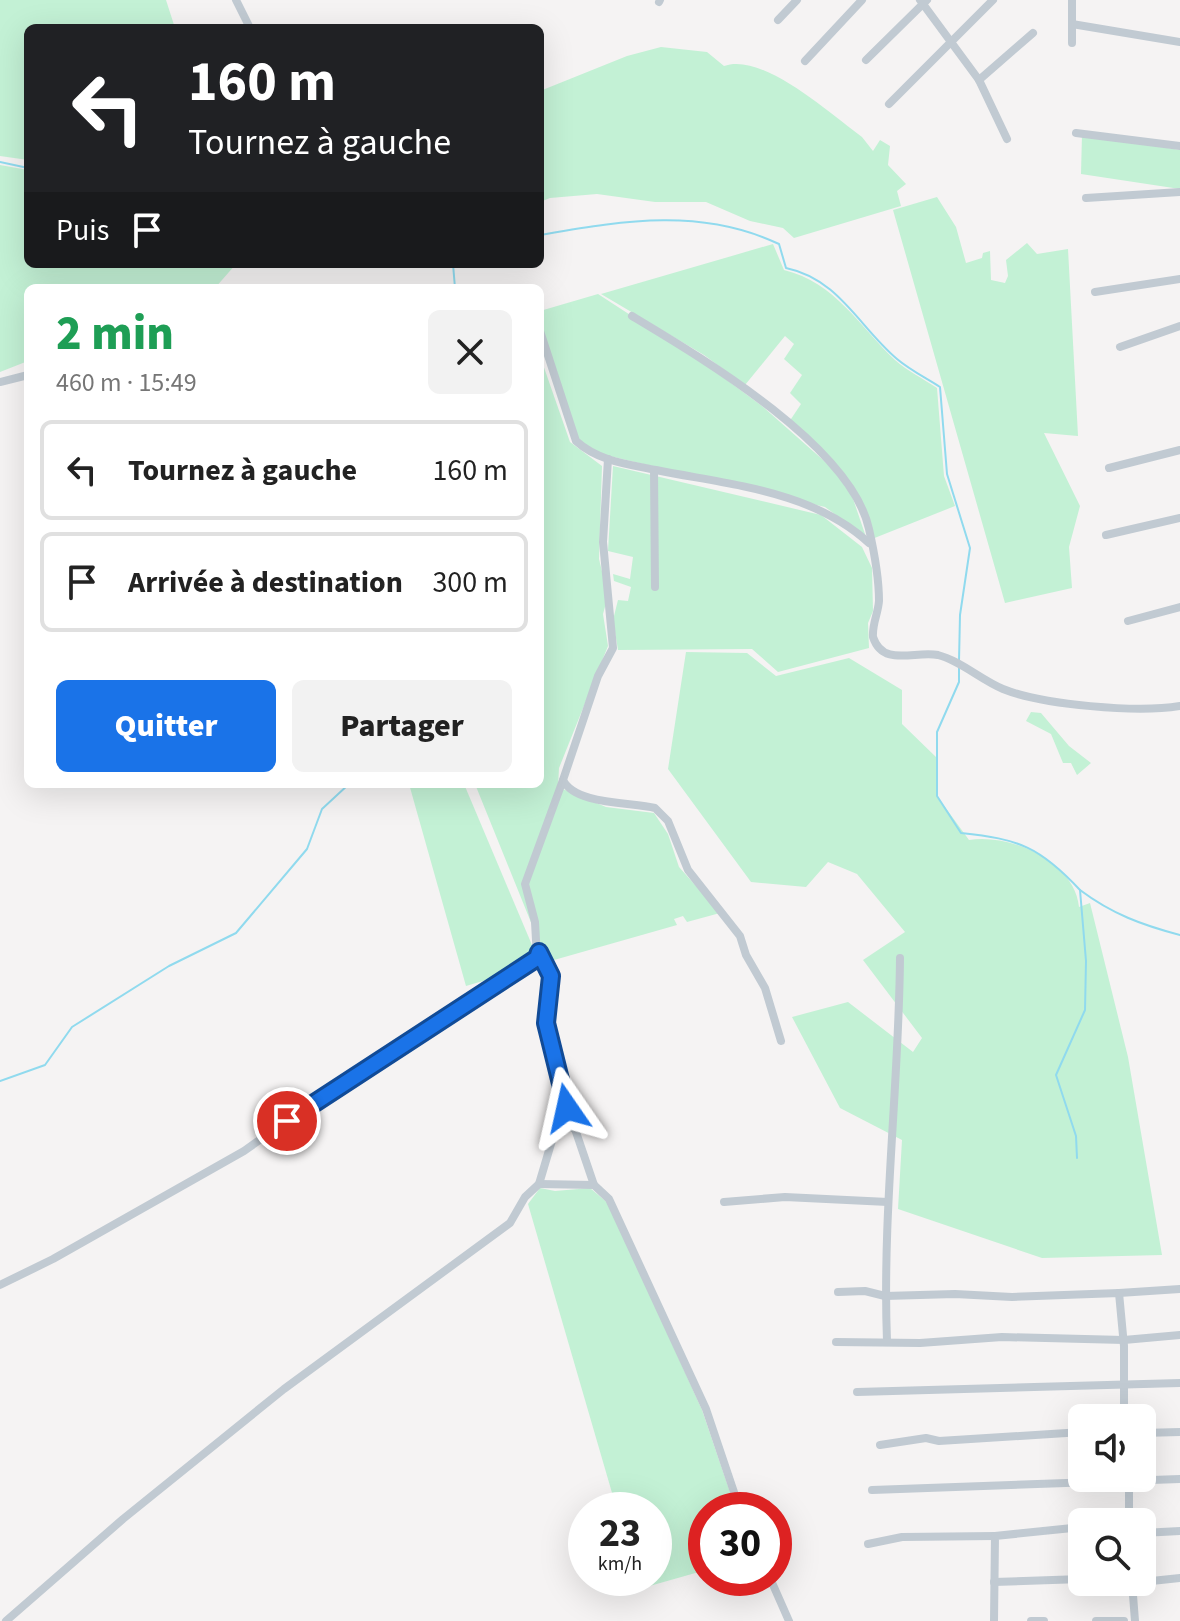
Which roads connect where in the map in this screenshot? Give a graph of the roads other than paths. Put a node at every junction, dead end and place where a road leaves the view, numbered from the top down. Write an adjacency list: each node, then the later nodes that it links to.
1 (236, 0): 8 (street)
2 (797, 0): 7 (street)
3 (862, 0): 15 (street)
4 (993, 0): 12 (street)
5 (1072, 0): 9 (street)
6 (923, 1): 12 (street); 14 (street)
7 (778, 20)
8 (248, 24)
9 (1072, 24): 11 (street); 13 (street)
10 (1033, 33): 16 (street)
11 (1180, 42)
12 (950, 43): 16 (street); 17 (street)
13 (1072, 43)
14 (866, 60)
15 (805, 61)
16 (979, 80): 19 (street)
17 (889, 104)
18 (1076, 133): 20 (street)
19 (1007, 139)
20 (1180, 146)
21 (1180, 192): 22 (street)
22 (1086, 198)
23 (1180, 279): 24 (street)
24 (1095, 292)
25 (632, 316): 37 (street)
26 (1180, 326): 28 (street)
27 (544, 343): 32 (street)
28 (1120, 347)
29 (24, 376): 30 (street)
30 (0, 382)
31 (1179, 454): 33 (street)
32 (608, 459): 34 (street); 42 (street)
33 (1109, 468)
34 (654, 470): 37 (street); 38 (street)
35 (1180, 518): 36 (street)
36 (1106, 535)
37 (869, 543): 41 (street)
38 (655, 587)
39 (1180, 607): 40 (street)
40 (1128, 621)
41 (1180, 706)
42 (563, 780): 43 (street); 45 (street)
43 (539, 952): 46 (street); 51 (street)
44 (900, 958): 50 (street)
45 (781, 1041)
46 (575, 1129): 47 (street); 48 (street)
47 (539, 1184): 48 (street); 84 (street)
48 (594, 1185): 72 (street)
49 (724, 1202): 50 (street)
50 (888, 1202): 55 (street)
51 (0, 1285)
52 (1180, 1289): 54 (street)
53 (838, 1292): 55 (street)
54 (1119, 1293): 55 (street); 57 (street)
55 (885, 1296): 58 (street)
56 (1180, 1335): 57 (street)
57 (1124, 1340): 58 (street); 61 (street)
58 (887, 1341): 59 (street)
59 (836, 1342)
60 (1180, 1383): 61 (street)
61 (1126, 1385): 62 (street); 63 (street)
62 (857, 1392)
63 (1125, 1404)
64 (1180, 1432): 66 (street)
65 (1068, 1433): 67 (street)
66 (1156, 1433)
67 (880, 1445)
68 (1156, 1479): 69 (street)
69 (1180, 1479)
70 (1068, 1482): 71 (street)
71 (872, 1490)
72 (734, 1492)
73 (1068, 1528): 76 (street)
74 (1180, 1531): 75 (street)
75 (1156, 1532)
76 (995, 1536): 77 (street); 81 (street)
77 (868, 1544)
78 (1180, 1578): 80 (street)
79 (1068, 1579): 81 (street)
80 (1156, 1581)
81 (994, 1582): 86 (street)
82 (778, 1596): 85 (street)
83 (1134, 1596): 91 (street)
84 (6, 1621)
85 (789, 1621)
86 (994, 1621)
87 (1031, 1621): 88 (street)
88 (1044, 1621)
89 (1096, 1621): 90 (street)
90 (1124, 1621)
91 (1135, 1621)

